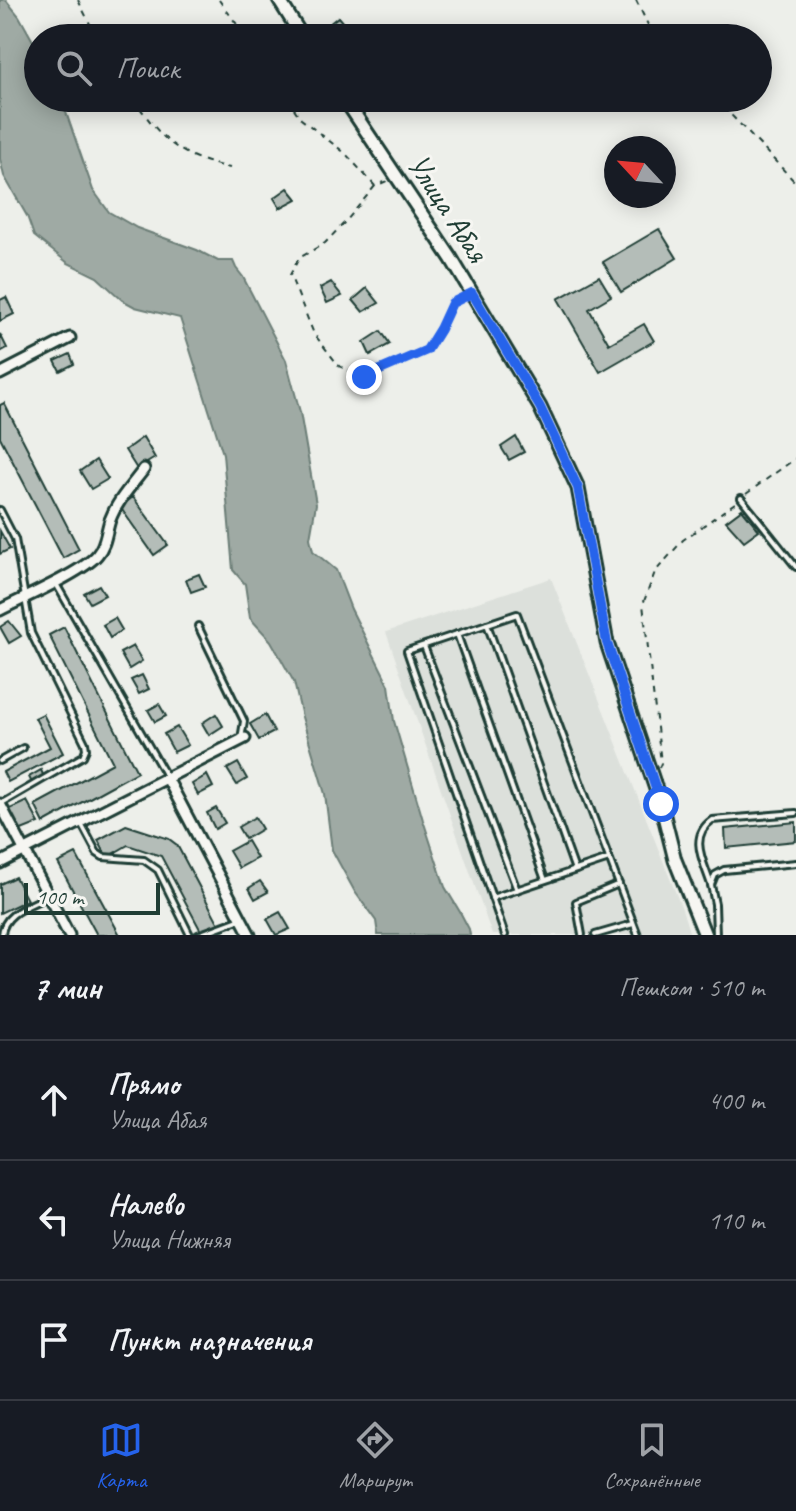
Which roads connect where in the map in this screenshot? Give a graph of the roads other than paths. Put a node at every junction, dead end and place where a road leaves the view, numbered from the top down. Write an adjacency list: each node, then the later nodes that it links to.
1 (279, 0): 2 (street)
2 (294, 24)
3 (353, 112): 46 (street, Улица Абая)
4 (70, 338): 5 (street)
5 (0, 374)
6 (144, 469): 10 (street)
7 (741, 498): 9 (lane)
8 (0, 510): 11 (lane)
9 (796, 567)
10 (55, 581): 11 (street); 20 (lane)
11 (25, 597): 12 (street); 21 (lane)
12 (0, 610)
13 (487, 624): 15 (lane); 25 (lane); 28 (lane)
14 (198, 626): 17 (lane)
15 (457, 634): 16 (lane); 29 (lane)
16 (424, 646): 32 (lane); 34 (lane)
17 (243, 740): 20 (street)
18 (23, 748): 19 (lane)
19 (0, 761)
20 (167, 778): 23 (street); 35 (street)
21 (0, 804): 24 (street)
22 (796, 813): 31 (lane)
23 (80, 821): 24 (street); 39 (lane)
24 (25, 849): 26 (street); 33 (street)
25 (609, 859): 28 (lane); 30 (lane)
26 (0, 863)
27 (796, 863): 31 (lane)
28 (575, 870): 29 (lane)
29 (545, 880): 32 (lane)
30 (619, 884): 36 (lane); 43 (lane)
31 (711, 885): 47 (lane)
32 (517, 890): 34 (lane)
33 (49, 895): 37 (lane); 38 (street)
34 (492, 898): 42 (lane)
35 (242, 919): 40 (lane); 41 (street)
36 (633, 924): 44 (lane); 45 (lane)
37 (2, 935)
38 (69, 935)
39 (190, 935)
40 (198, 935)
41 (250, 935)
42 (505, 935)
43 (582, 935)
44 (595, 935)
45 (638, 935)
46 (705, 935)
47 (716, 935)

